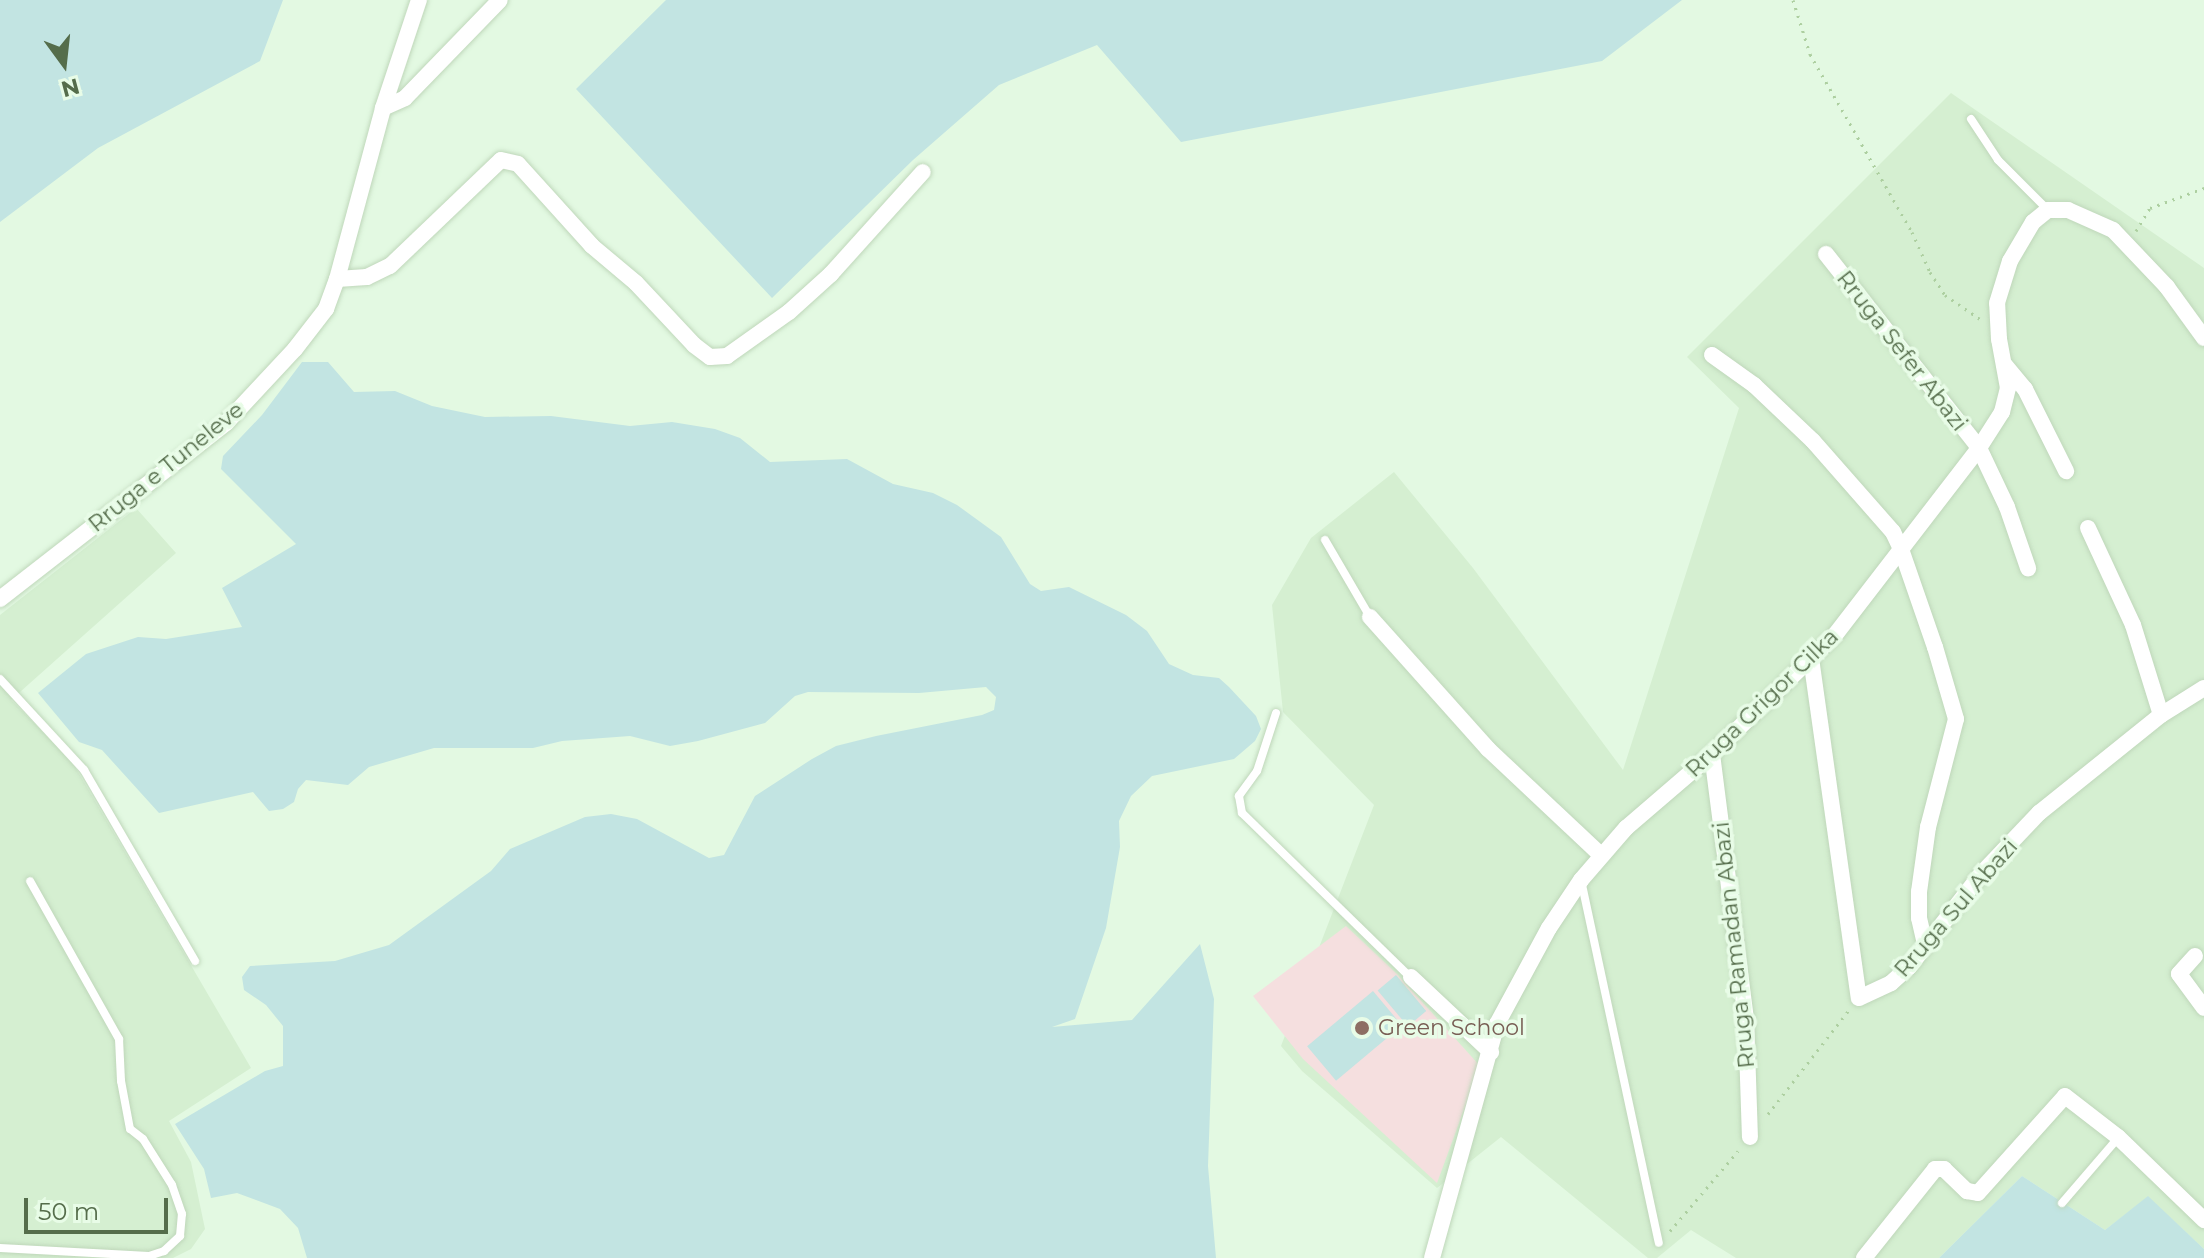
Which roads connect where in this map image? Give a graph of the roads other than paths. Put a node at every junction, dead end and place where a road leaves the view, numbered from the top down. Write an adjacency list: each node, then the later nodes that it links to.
1 (419, 0): 3 (street, Rruga e Tuneleve)
2 (500, 0): 3 (street)
3 (383, 108): 8 (street, Rruga e Tuneleve)
4 (1971, 119): 6 (lane)
5 (923, 172): 8 (street)
6 (2048, 210): 9 (street); 11 (street, Rruga Grigor Cilka)
7 (1826, 254): 12 (street, Rruga Sefer Abazi)
8 (337, 279): 18 (street, Rruga e Tuneleve)
9 (2204, 338)
10 (1712, 355): 16 (street)
11 (2003, 363): 12 (street, Rruga Grigor Cilka); 13 (street)
12 (1979, 448): 16 (street, Rruga Grigor Cilka); 17 (street, Rruga Sefer Abazi)
13 (2066, 471)
14 (2088, 528): 24 (street)
15 (1325, 540): 19 (lane)
16 (1901, 549): 20 (street, Rruga Grigor Cilka); 29 (street)
17 (2028, 568)
18 (0, 599)
19 (1370, 617): 26 (street)
20 (1811, 658): 25 (street, Rruga Grigor Cilka); 29 (street, Rruga Sul Abazi)
21 (0, 679): 31 (lane)
22 (2204, 688): 24 (street, Rruga Sul Abazi)
23 (1276, 713): 32 (lane)
24 (2161, 715): 29 (street, Rruga Sul Abazi)
25 (1712, 754): 26 (street, Rruga Grigor Cilka); 35 (street, Rruga Ramadan Abazi)
26 (1601, 855): 27 (street, Rruga Grigor Cilka)
27 (1581, 880): 34 (street, Rruga Grigor Cilka); 39 (lane)
28 (30, 881): 40 (lane)
29 (1925, 943)
30 (2195, 956): 33 (street)
31 (195, 961)
32 (1411, 977): 34 (street)
33 (2204, 1008)
34 (1491, 1052): 41 (street, Rruga Grigor Cilka)
35 (1750, 1137)
36 (2118, 1137): 37 (lane); 38 (street); 42 (street)
37 (2062, 1203)
38 (2204, 1220)
39 (1659, 1243)
40 (0, 1248)
41 (1432, 1258)
42 (1864, 1258)

